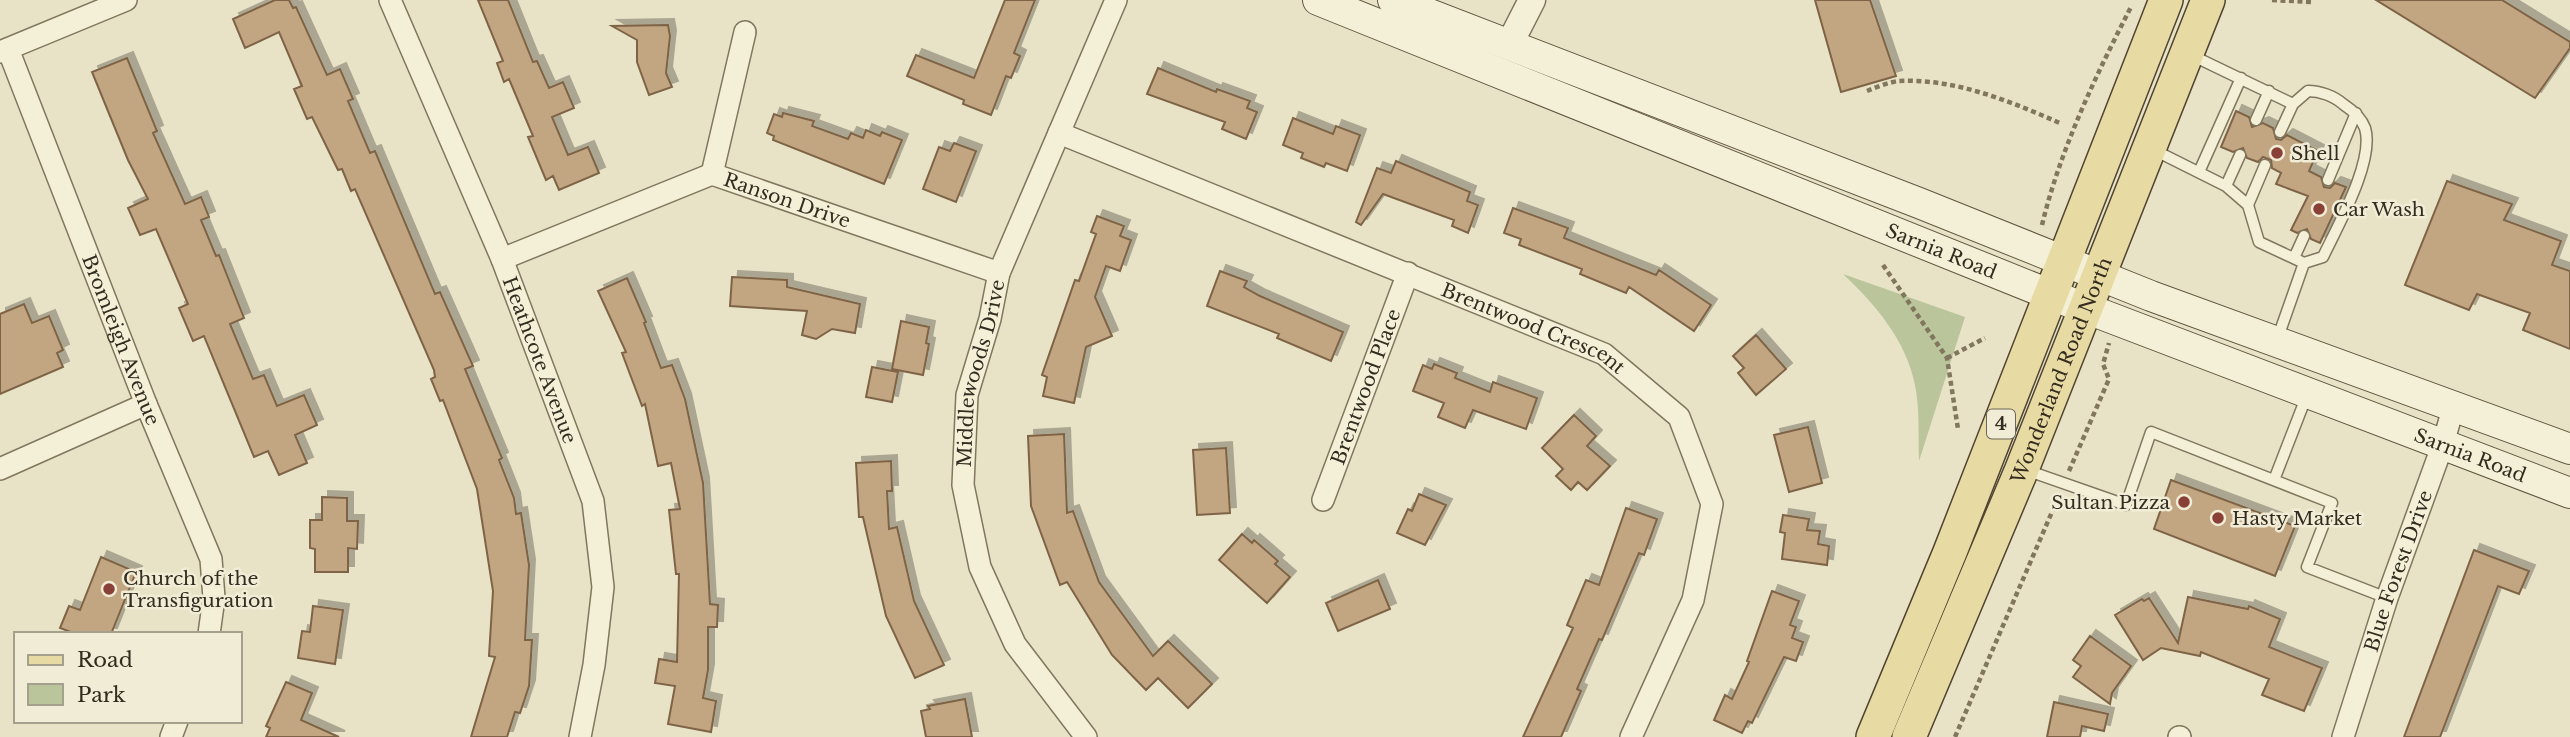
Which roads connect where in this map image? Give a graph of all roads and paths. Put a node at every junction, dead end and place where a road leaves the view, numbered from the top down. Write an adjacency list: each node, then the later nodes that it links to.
1 (126, 0): 14 (street)
2 (390, 0): 35 (street, Heathcote Avenue)
3 (1116, 0): 23 (street, Middlewoods Drive)
4 (1318, 0): 42 (main road, Sarnia Road)
5 (1393, 0): 13 (main road, Sarnia Road)
6 (1532, 0): 13 (street)
7 (2135, 0): 31 (path)
8 (2166, 0): 37 (main road, Wonderland Road North / 4)
9 (2208, 0): 15 (main road, Wonderland Road North / 4)
10 (2272, 0): 11 (path)
11 (2311, 2)
12 (746, 32): 29 (street)
13 (1510, 43): 37 (main road, Sarnia Road)
14 (4, 51): 48 (street, Bromleigh Avenue)
15 (2187, 52): 16 (lane); 25 (main road, Wonderland Road North / 4)
16 (2241, 78): 18 (lane); 28 (lane)
17 (1867, 90): 22 (path)
18 (2269, 91): 19 (lane); 21 (lane)
19 (2293, 104): 20 (lane); 24 (lane)
20 (2356, 113): 30 (lane); 36 (lane)
21 (2256, 120)
22 (2062, 124)
23 (1059, 132): 39 (street, Middlewoods Drive); 40 (street, Brentwood Crescent)
24 (2280, 132)
25 (2149, 148): 28 (lane); 41 (main road, Wonderland Road North / 4)
26 (2240, 155): 32 (lane)
27 (2265, 165): 33 (lane)
28 (2199, 172): 32 (lane)
29 (712, 174): 35 (street, Ranson Drive); 39 (street, Ranson Drive)
30 (2328, 180)
31 (2053, 184)
32 (2226, 186): 33 (lane)
33 (2248, 205): 36 (lane)
34 (2304, 236): 36 (lane)
35 (502, 259): 61 (street, Heathcote Avenue)
36 (2299, 261): 45 (lane)
37 (2065, 262): 41 (main road, Sarnia Road); 42 (main road, Wonderland Road North / 4)
38 (1883, 265): 46 (path)
39 (999, 273): 60 (street, Middlewoods Drive)
40 (1408, 273): 57 (street, Brentwood Place); 62 (street, Brentwood Crescent)
41 (2099, 276): 43 (main road, Wonderland Road North / 4); 45 (main road, Sarnia Road)
42 (2051, 295): 43 (main road, Sarnia Road); 63 (main road, Wonderland Road North / 4)
43 (2085, 308): 47 (main road, Sarnia Road); 54 (main road, Wonderland Road North / 4)
44 (1985, 338): 46 (path)
45 (2276, 342): 49 (main road, Sarnia Road)
46 (1947, 358): 50 (path)
47 (2308, 393): 51 (main road, Sarnia Road); 55 (lane)
48 (146, 404): 53 (street); 59 (street, Bromleigh Avenue)
49 (2454, 405): 51 (street, Blue Forest Drive); 52 (main road, Sarnia Road)
50 (1958, 429)
51 (2444, 444): 56 (main road, Sarnia Road); 58 (street, Blue Forest Drive)
52 (2570, 449)
53 (0, 469)
54 (2022, 469): 55 (lane); 64 (main road, Wonderland Road North / 4)
55 (2274, 481): 58 (lane)
56 (2570, 493)
57 (1323, 500)
58 (2387, 598): 65 (street, Blue Forest Drive)
59 (209, 632)
60 (1073, 733)
61 (580, 737)
62 (1631, 737)
63 (1872, 737)
64 (1909, 737)
65 (2343, 737)

